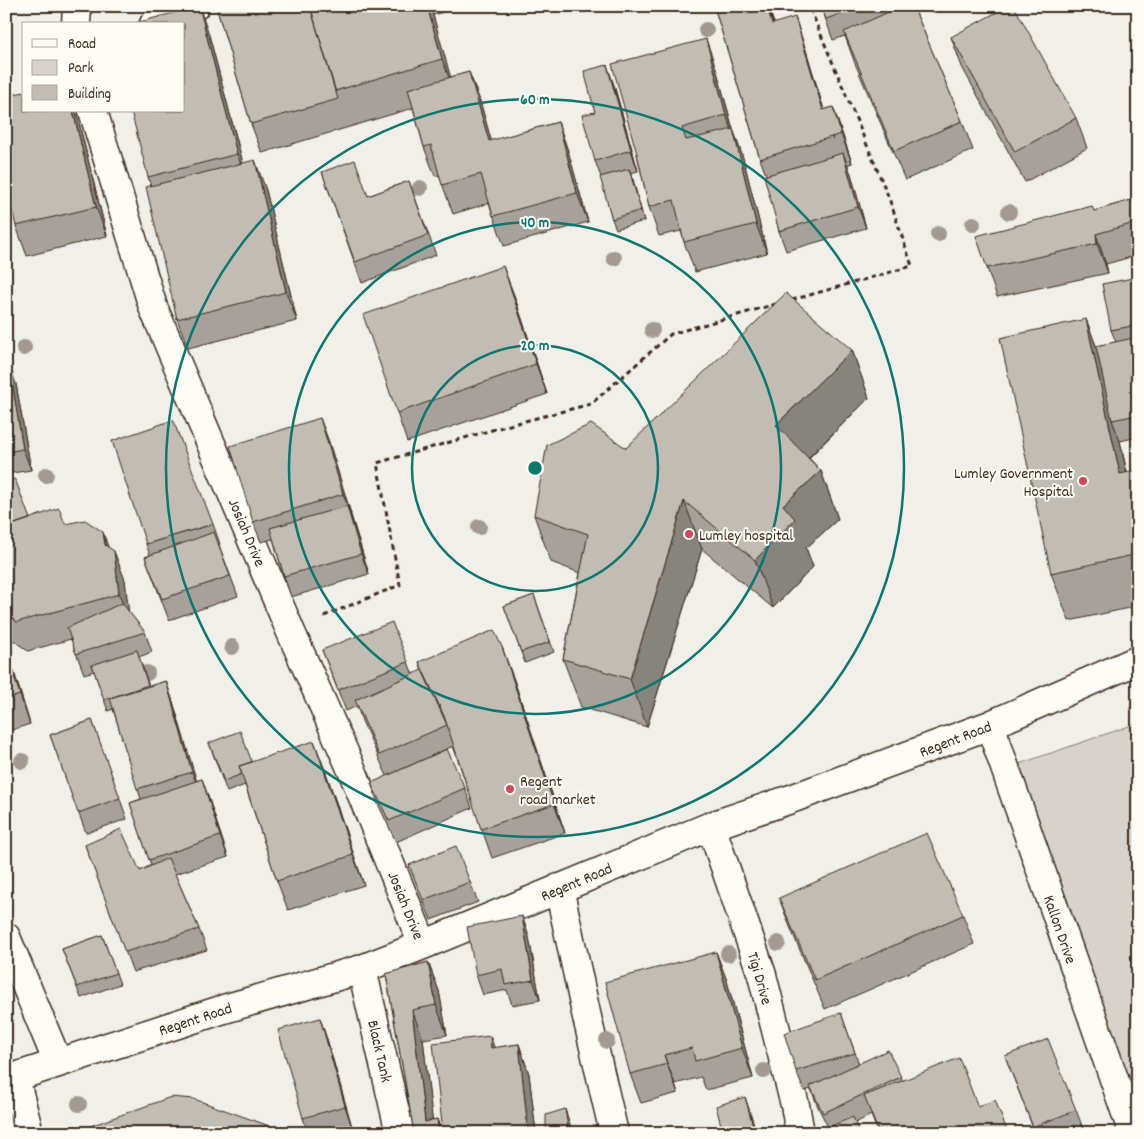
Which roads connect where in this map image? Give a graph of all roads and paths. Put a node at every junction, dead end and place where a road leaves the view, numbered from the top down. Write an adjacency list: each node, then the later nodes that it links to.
1 (77, 6): 4 (street)
2 (195, 6): 5 (street)
3 (809, 6): 7 (path)
4 (76, 22)
5 (159, 22)
6 (93, 112): 9 (street, Josiah Drive)
7 (791, 300)
8 (782, 303): 9 (path)
9 (290, 630): 15 (street, Josiah Drive)
10 (1138, 660): 11 (street, Regent Road)
11 (990, 725): 12 (street, Regent Road); 23 (street, Kallon Drive)
12 (711, 826): 13 (street, Regent Road); 22 (street, Tigi Drive)
13 (560, 888): 15 (street, Regent Road); 21 (street)
14 (6, 936): 17 (street)
15 (423, 945): 16 (street, Regent Road)
16 (362, 969): 17 (street, Regent Road); 20 (street, Black Tank)
17 (58, 1063): 18 (street, Regent Road)
18 (11, 1079): 19 (street)
19 (29, 1133)
20 (400, 1133)
21 (614, 1133)
22 (800, 1133)
23 (1133, 1133)

